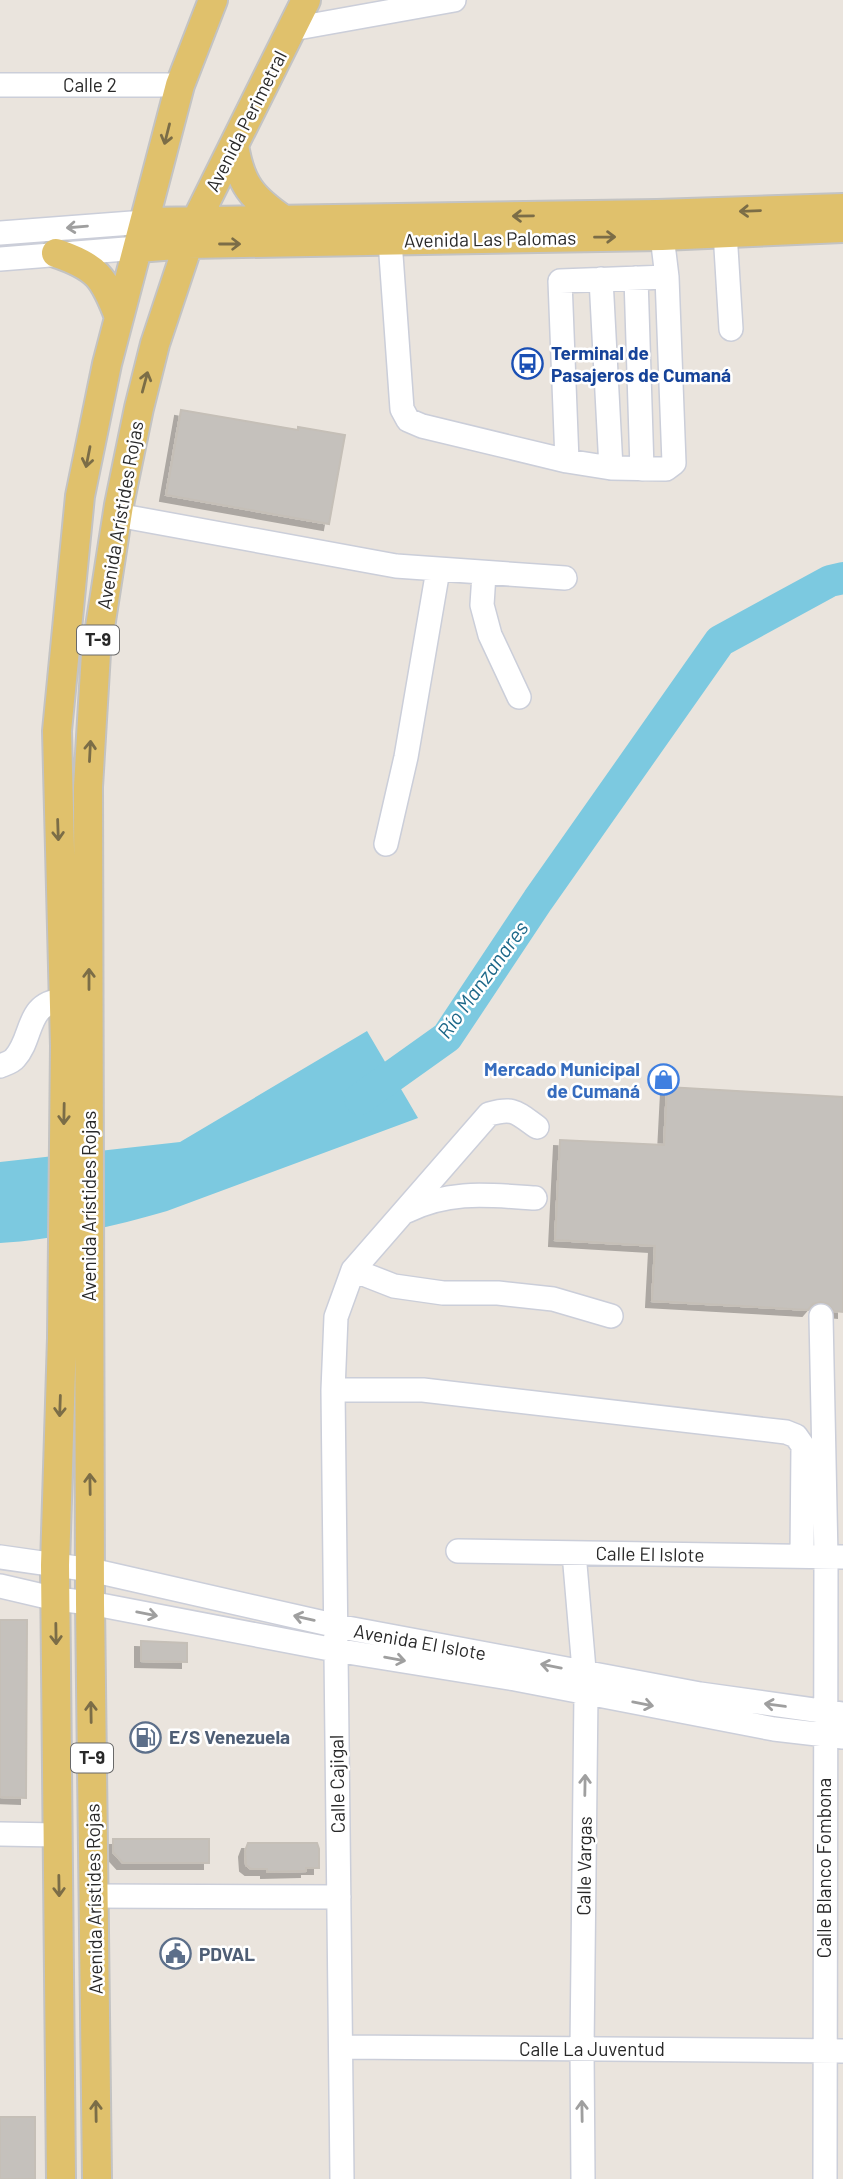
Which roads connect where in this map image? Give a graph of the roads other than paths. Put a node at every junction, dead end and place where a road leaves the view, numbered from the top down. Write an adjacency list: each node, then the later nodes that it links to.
1 (213, 0): 6 (main road, T-9)
2 (306, 0): 4 (main road, Avenida Perimetral / T-9)
3 (454, 0): 4 (street)
4 (292, 29): 7 (main road, Avenida Perimetral / T-9)
5 (0, 85): 6 (street, Calle 2)
6 (180, 85): 14 (main road, T-9, one-way to 14)
7 (234, 145): 9 (main road); 11 (main road, Avenida Perimetral / T-9)
8 (843, 208): 9 (main road, Avenida Las Palomas, one-way to 9)
9 (284, 220): 11 (main road, Avenida Las Palomas)
10 (843, 228): 12 (main road, Avenida Las Palomas)
11 (192, 232): 14 (main road, Avenida Las Palomas); 16 (main road, Avenida Las Palomas, one-way to 16); 27 (main road, Avenida Arístides Rojas / T-9, one-way to 11)
12 (726, 232): 15 (main road, Avenida Las Palomas); 23 (street)
13 (0, 233): 14 (street, one-way to 13)
14 (141, 235): 17 (street); 22 (main road, Avenida Arístides Rojas / T-9)
15 (663, 236): 16 (main road, Avenida Las Palomas, one-way to 15); 19 (street)
16 (390, 241): 24 (street)
17 (56, 253): 18 (street); 22 (main road)
18 (0, 259)
19 (667, 276): 20 (street); 26 (street)
20 (636, 278): 21 (street); 26 (street)
21 (601, 279): 24 (street); 25 (street)
22 (119, 317): 33 (main road, Avenida Arístides Rojas / T-9, one-way to 33)
23 (731, 329)
24 (566, 461): 25 (street)
25 (611, 468): 26 (street)
26 (642, 469)
27 (117, 515): 28 (street); 34 (main road, Avenida Arístides Rojas / T-9, one-way to 27)
28 (438, 570): 29 (street); 32 (street)
29 (484, 573): 30 (street); 31 (street)
30 (565, 578)
31 (519, 697)
32 (386, 844)
33 (63, 1000): 34 (main road, Avenida Arístides Rojas / T-9); 35 (street)
34 (77, 1047): 42 (main road, Avenida Arístides Rojas / T-9)
35 (0, 1066)
36 (537, 1127): 38 (street, Calle Cajigal)
37 (535, 1199): 38 (street)
38 (401, 1214): 39 (street, Calle Cajigal)
39 (354, 1270): 40 (street); 43 (street, Calle Cajigal)
40 (611, 1315)
41 (821, 1316): 44 (street, Calle Blanco Fombona)
42 (75, 1338): 51 (main road, Avenida Arístides Rojas / T-9, one-way to 51); 52 (main road, Avenida Arístides Rojas / T-9, one-way to 42)
43 (333, 1390): 45 (street); 56 (street, Calle Cajigal)
44 (823, 1434): 45 (street); 50 (street, Calle Blanco Fombona)
45 (799, 1440): 49 (street)
46 (458, 1552): 47 (street, Calle El Islote)
47 (574, 1553): 49 (street, Calle El Islote); 58 (street, Calle Vargas)
48 (0, 1556): 51 (street, Avenida El Islote)
49 (802, 1556): 50 (street, Calle El Islote)
50 (834, 1557): 59 (street, Calle Blanco Fombona)
51 (55, 1565): 52 (street, Avenida El Islote); 54 (main road, Avenida Arístides Rojas / T-9)
52 (91, 1570): 55 (main road, Avenida Arístides Rojas / T-9); 56 (street, Avenida El Islote, one-way to 52)
53 (0, 1586): 54 (street, Avenida El Islote)
54 (56, 1599): 55 (street, Avenida El Islote); 62 (main road, Avenida Arístides Rojas / T-9, one-way to 62)
55 (90, 1604): 57 (street, Avenida El Islote, one-way to 57); 63 (main road, Avenida Arístides Rojas / T-9, one-way to 55)
56 (337, 1625): 57 (street, Calle Cajigal); 58 (street, Avenida El Islote, one-way to 56)
57 (335, 1650): 58 (street, Avenida El Islote, one-way to 58); 64 (street, Calle Cajigal)
58 (584, 1682): 59 (street, Avenida El Islote, one-way to 58); 60 (street, Avenida El Islote, one-way to 60); 66 (street, Calle Vargas, one-way to 58)
59 (834, 1713): 60 (street, Calle Blanco Fombona)
60 (833, 1736): 67 (street, Calle Blanco Fombona)
61 (0, 1834): 62 (street)
62 (58, 1835): 68 (main road, Avenida Arístides Rojas / T-9, one-way to 68)
63 (94, 1896): 64 (street); 69 (main road, Avenida Arístides Rojas / T-9, one-way to 63)
64 (339, 1897): 65 (street, Calle Cajigal)
65 (341, 2047): 66 (street, Calle La Juventud); 70 (street, Calle Cajigal)
66 (582, 2049): 67 (street, Calle La Juventud); 71 (street, Calle Vargas, one-way to 66)
67 (833, 2050): 72 (street, Calle Blanco Fombona)
68 (61, 2179)
69 (97, 2179)
70 (342, 2179)
71 (583, 2179)
72 (825, 2179)

